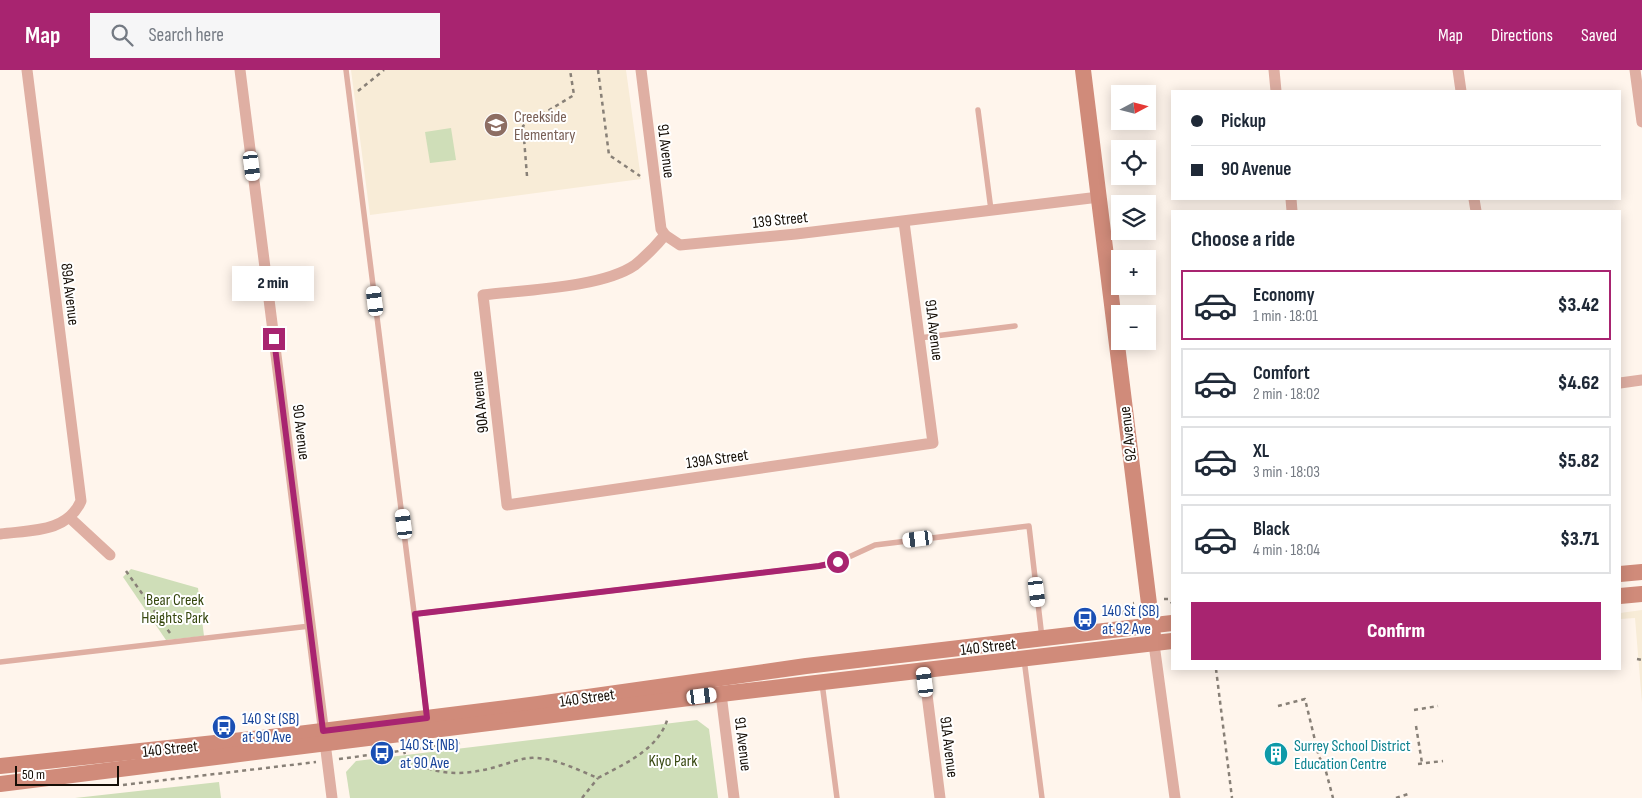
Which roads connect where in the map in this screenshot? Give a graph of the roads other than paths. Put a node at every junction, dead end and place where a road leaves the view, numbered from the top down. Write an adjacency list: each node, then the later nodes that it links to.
1 (28, 70): 23 (street, 89A Avenue)
2 (240, 70): 32 (street, 90 Avenue)
3 (346, 70): 30 (lane)
4 (641, 70): 16 (street, 91 Avenue)
5 (1083, 70): 13 (main road, 92 Avenue)
6 (1274, 70): 9 (street)
7 (1458, 70): 10 (street)
8 (1635, 70): 12 (street)
9 (1276, 90)
10 (1461, 90)
11 (978, 110): 14 (lane)
12 (1642, 122)
13 (1099, 197): 14 (street, 139 Street); 33 (main road, 92 Avenue)
14 (991, 210): 15 (street, 139 Street)
15 (904, 222): 16 (street, 139 Street); 18 (street, 91A Avenue)
16 (665, 235): 22 (street, 90A Avenue)
17 (1015, 326): 18 (lane)
18 (919, 338): 21 (street, 91A Avenue)
19 (1642, 380): 20 (street)
20 (1621, 383)
21 (933, 443): 22 (street, 139A Street)
22 (506, 505)
23 (70, 518): 24 (street); 25 (street)
24 (0, 534)
25 (110, 555)
26 (1642, 572): 27 (main road)
27 (1621, 574)
28 (1642, 594): 29 (main road)
29 (1621, 596)
30 (415, 614): 34 (lane); 43 (lane)
31 (1171, 623): 33 (main road, 140 Street)
32 (310, 626): 38 (lane); 44 (street, 90 Avenue)
33 (1151, 626): 34 (main road, 140 Street); 36 (main road, 92 Avenue)
34 (1042, 640): 39 (main road, 140 Street)
35 (1171, 641): 36 (main road, 140 Street)
36 (1154, 644): 37 (main road, 140 Street); 52 (street, 92 Avenue)
37 (1024, 659): 40 (main road, 140 Street); 51 (lane)
38 (0, 662)
39 (806, 666): 42 (main road); 43 (main road, 140 Street)
40 (924, 671): 41 (main road, 140 Street); 50 (street, 91A Avenue)
41 (822, 683): 42 (main road, 140 Street); 49 (lane)
42 (721, 694): 44 (main road, 140 Street); 48 (street, 91 Avenue)
43 (427, 718): 44 (main road, 140 Street)
44 (324, 738): 45 (main road, 140 Street); 46 (main road, 140 Street); 47 (street, 90 Avenue)
45 (0, 766)
46 (0, 784)
47 (332, 798)
48 (734, 798)
49 (837, 798)
50 (940, 798)
51 (1042, 798)
52 (1175, 798)

